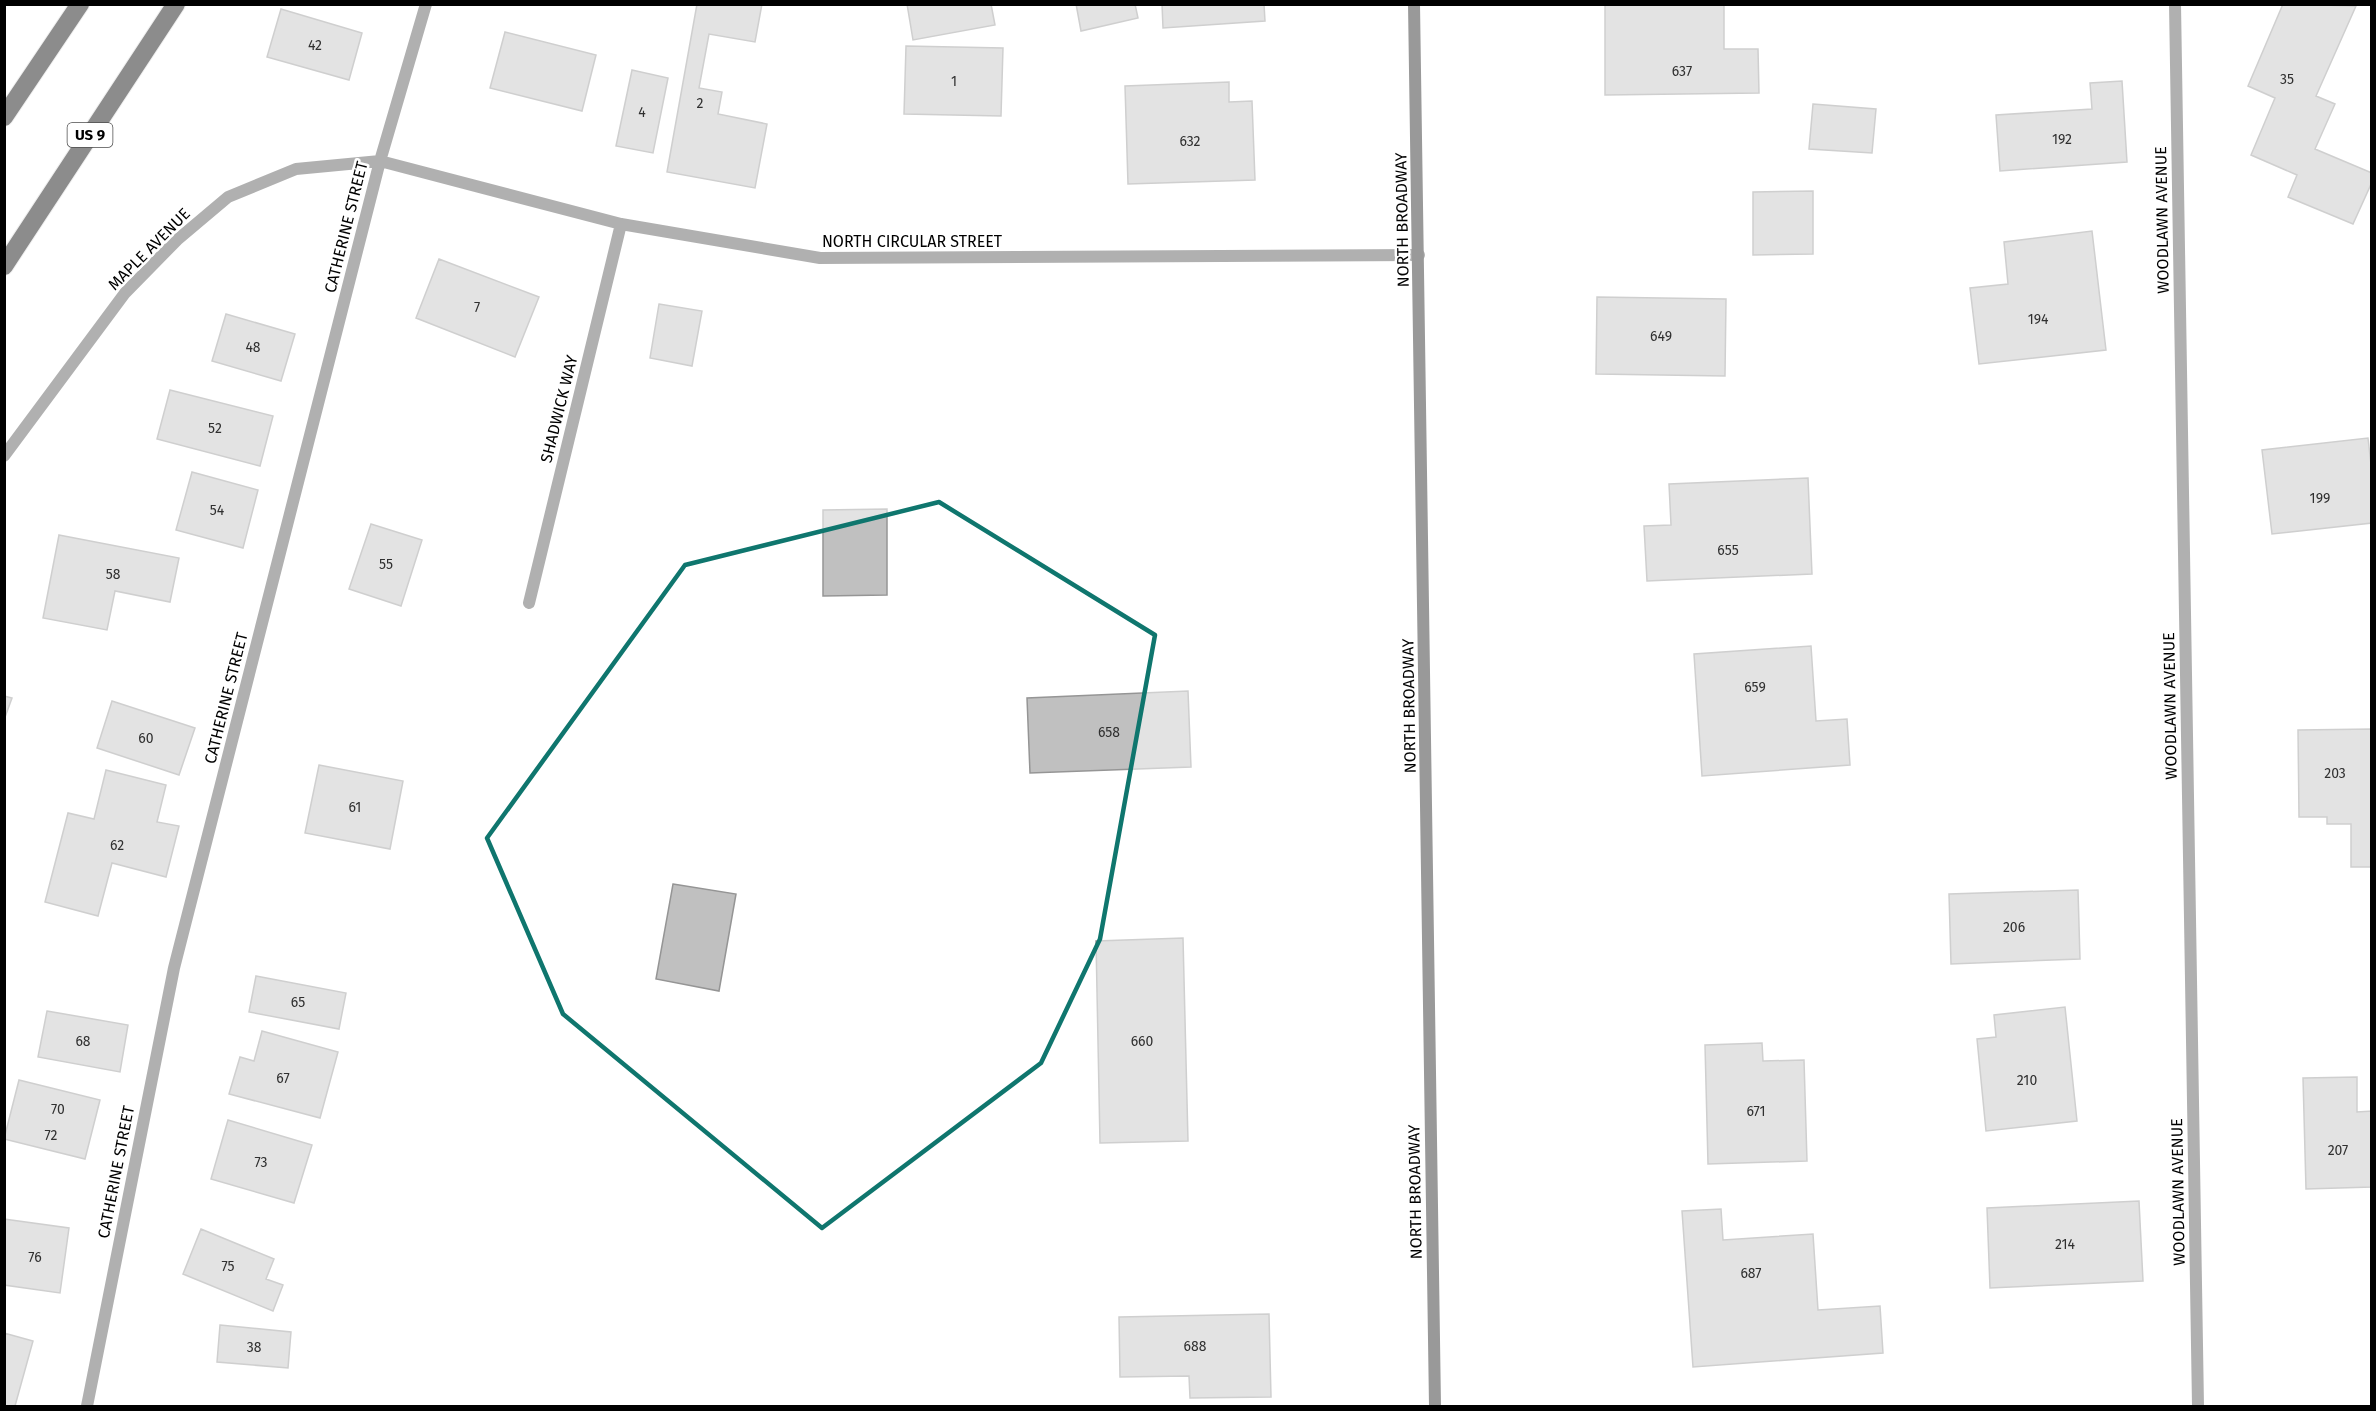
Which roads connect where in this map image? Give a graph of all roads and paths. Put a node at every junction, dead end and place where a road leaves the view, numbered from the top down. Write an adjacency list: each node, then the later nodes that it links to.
1 (80, 4): 6 (highway)
2 (176, 4): 10 (highway, US 9)
3 (426, 4): 7 (street, CATHERINE STREET)
4 (1414, 4): 9 (street, NORTH BROADWAY)
5 (2175, 4): 15 (street, WOODLAWN AVENUE)
6 (4, 117)
7 (380, 161): 8 (street, NORTH CIRCULAR STREET); 11 (street, MAPLE AVENUE); 13 (street, CATHERINE STREET)
8 (621, 224): 9 (street, NORTH CIRCULAR STREET); 12 (street, SHADWICK WAY)
9 (1419, 255): 14 (street, NORTH BROADWAY)
10 (4, 266)
11 (4, 456)
12 (529, 603)
13 (87, 1407)
14 (1435, 1407)
15 (2198, 1407)

